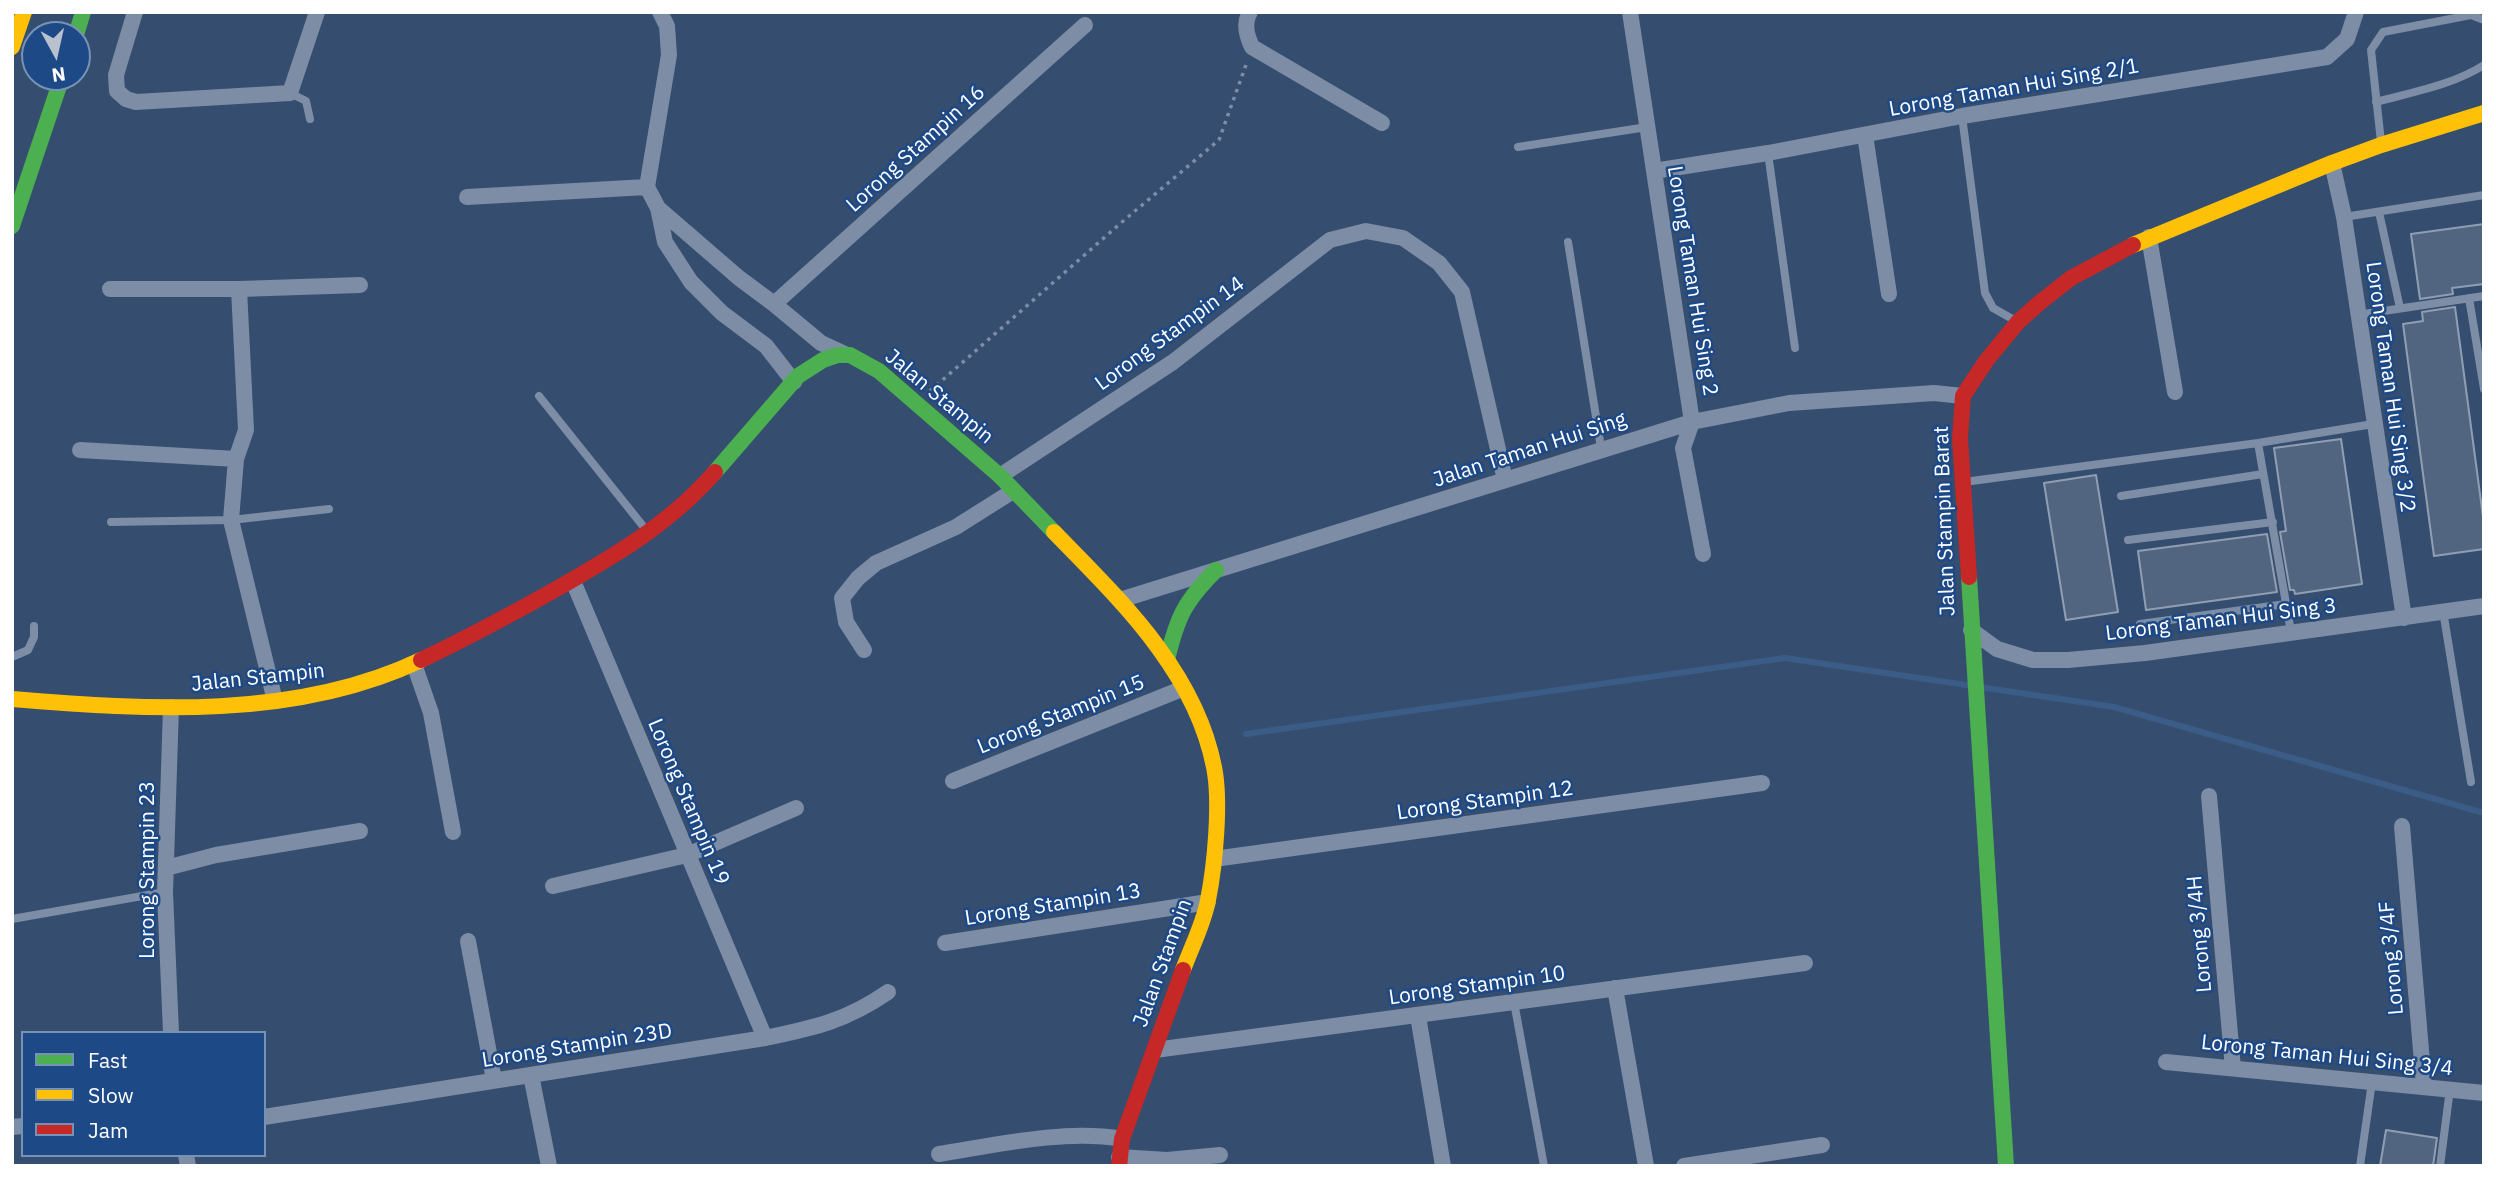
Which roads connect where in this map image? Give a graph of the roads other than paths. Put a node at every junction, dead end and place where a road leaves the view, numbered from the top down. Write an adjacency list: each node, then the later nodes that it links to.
1 (24, 12): 10 (main road)
2 (135, 12): 13 (street)
3 (317, 12): 13 (street)
4 (660, 12): 26 (street)
5 (1250, 12): 18 (street)
6 (1630, 12): 19 (street, Lorong Taman Hui Sing 2)
7 (2356, 12): 16 (street, Lorong Taman Hui Sing 2/1)
8 (2484, 20): 14 (lane)
9 (1085, 24): 41 (street, Lorong Stampin 16)
10 (12, 45)
11 (2484, 65): 14 (lane)
12 (57, 91): 32 (main road)
13 (290, 93): 17 (lane)
14 (2376, 102): 21 (lane)
15 (2484, 113): 21 (main road, Jalan Stampin Barat)
16 (1962, 116): 20 (street, Lorong Taman Hui Sing 2/1); 44 (lane)
17 (310, 119)
18 (1382, 123)
19 (1647, 127): 22 (lane); 25 (street, Lorong Taman Hui Sing 2)
20 (1865, 135): 23 (street, Lorong Taman Hui Sing 2/1); 38 (street)
21 (2381, 145): 24 (main road, Jalan Stampin Barat)
22 (1518, 147)
23 (1768, 153): 25 (street, Lorong Taman Hui Sing 2/1); 46 (lane)
24 (2332, 163): 31 (street, Lorong Taman Hui Sing 3/2); 33 (main road, Jalan Stampin Barat)
25 (1654, 171): 53 (street, Lorong Taman Hui Sing 2)
26 (648, 187): 28 (street); 29 (street)
27 (2484, 195): 30 (lane)
28 (467, 197)
29 (658, 208): 41 (street); 48 (street)
30 (2379, 212): 31 (lane); 42 (lane)
31 (2344, 217): 43 (street, Lorong Taman Hui Sing 3/2)
32 (12, 226)
33 (2149, 237): 44 (main road, Jalan Stampin Barat); 50 (street)
34 (1568, 242): 56 (lane)
35 (360, 285): 37 (street)
36 (110, 289): 37 (street)
37 (239, 289): 58 (street)
38 (1889, 294)
39 (2484, 296): 40 (lane)
40 (2469, 298): 42 (lane); 45 (lane)
41 (774, 304): 47 (street)
42 (2400, 308): 43 (lane)
43 (2357, 315): 54 (street, Lorong Taman Hui Sing 3/2)
44 (2018, 322): 52 (main road, Jalan Stampin Barat)
45 (2480, 341): 49 (lane)
46 (1795, 348)
47 (847, 355): 48 (main road, Jalan Stampin); 60 (main road, Jalan Stampin)
48 (794, 382): 69 (main road, Jalan Stampin)
49 (2484, 389)
50 (2175, 393)
51 (539, 396): 69 (lane)
52 (1963, 396): 53 (street, Jalan Taman Hui Sing); 62 (main road, Jalan Stampin Barat)
53 (1692, 422): 56 (street, Jalan Taman Hui Sing); 71 (street, Lorong Taman Hui Sing 2)
54 (2373, 424): 55 (lane); 78 (street, Lorong Taman Hui Sing 3/2)
55 (2258, 443): 59 (lane); 62 (lane)
56 (1601, 448): 61 (street, Jalan Taman Hui Sing)
57 (80, 450): 58 (street)
58 (236, 459): 66 (street)
59 (2263, 474): 64 (lane); 68 (lane)
60 (1000, 476): 61 (street, Lorong Stampin 14); 63 (main road, Jalan Stampin)
61 (1505, 480): 72 (street, Jalan Taman Hui Sing)
62 (1962, 482): 81 (main road, Jalan Stampin Barat)
63 (1013, 491): 74 (main road, Jalan Stampin); 83 (street)
64 (2121, 496)
65 (329, 509): 66 (lane)
66 (231, 520): 67 (lane); 89 (street)
67 (111, 522)
68 (2273, 522): 70 (lane); 75 (lane)
69 (649, 533): 73 (main road, Jalan Stampin)
70 (2128, 540)
71 (1703, 554)
72 (1216, 570): 74 (street, Jalan Taman Hui Sing); 85 (main road)
73 (573, 581): 86 (main road, Jalan Stampin); 99 (street, Lorong Stampin 19)
74 (1120, 600): 85 (main road, Jalan Stampin)
75 (2286, 604): 79 (lane); 82 (lane)
76 (2484, 606): 77 (street, Lorong Taman Hui Sing 3)
77 (2443, 611): 78 (street, Lorong Taman Hui Sing 3); 92 (lane)
78 (2404, 618): 82 (street, Lorong Taman Hui Sing 3)
79 (2140, 624)
80 (34, 626): 84 (lane)
81 (1971, 631): 82 (street, Lorong Taman Hui Sing 3); 135 (main road, Jalan Stampin Barat)
82 (2291, 632)
83 (864, 650)
84 (12, 657)
85 (1167, 660): 87 (main road, Jalan Stampin)
86 (414, 664): 89 (main road, Jalan Stampin); 98 (street)
87 (1184, 688): 91 (street, Lorong Stampin 15); 100 (main road, Jalan Stampin)
88 (12, 699): 90 (main road, Jalan Stampin)
89 (275, 701): 90 (main road, Jalan Stampin)
90 (172, 707): 101 (street, Lorong Stampin 23)
91 (953, 780)
92 (2472, 782)
93 (1762, 783): 100 (street, Lorong Stampin 12)
94 (2209, 796): 117 (street, Lorong 3/4H)
95 (796, 808): 99 (street)
96 (2402, 826): 121 (street, Lorong 3/4F)
97 (360, 831): 101 (street)
98 (453, 832)
99 (687, 855): 102 (street); 114 (street, Lorong Stampin 19)
100 (1214, 859): 104 (main road, Jalan Stampin)
101 (166, 868): 103 (street, Lorong Stampin 23)
102 (553, 886)
103 (165, 892): 105 (lane); 113 (street, Lorong Stampin 23)
104 (1208, 902): 107 (street, Lorong Stampin 13); 115 (main road, Jalan Stampin)
105 (12, 919)
106 (468, 940): 119 (street)
107 (945, 943)
108 (1805, 963): 109 (street, Lorong Stampin 10)
109 (1615, 988): 111 (street, Lorong Stampin 10); 133 (street)
110 (888, 992): 114 (street, Lorong Stampin 23D)
111 (1514, 1002): 112 (street, Lorong Stampin 10); 132 (lane)
112 (1418, 1016): 115 (street, Lorong Stampin 10); 131 (street)
113 (171, 1031)
114 (765, 1038): 118 (street, Lorong Stampin 23D)
115 (1155, 1050): 125 (main road, Jalan Stampin)
116 (2166, 1062): 117 (street, Lorong Taman Hui Sing 3/4)
117 (2233, 1068): 120 (street, Lorong Taman Hui Sing 3/4)
118 (531, 1075): 119 (street, Lorong Stampin 23D); 130 (street)
119 (494, 1080): 124 (street, Lorong Stampin 23D)
120 (2372, 1081): 121 (street, Lorong Taman Hui Sing 3/4); 136 (lane)
121 (2424, 1086): 122 (street, Lorong Taman Hui Sing 3/4)
122 (2450, 1089): 123 (street, Lorong Taman Hui Sing 3/4); 137 (lane)
123 (2484, 1093)
124 (266, 1117)
125 (1122, 1139): 127 (street); 129 (main road, Jalan Stampin)
126 (1822, 1145): 134 (street)
127 (939, 1154)
128 (1220, 1155): 129 (street)
129 (1119, 1161)
130 (549, 1166)
131 (1443, 1166)
132 (1544, 1166)
133 (1646, 1166)
134 (1684, 1166)
135 (2006, 1166)
136 (2360, 1166)
137 (2440, 1166)

